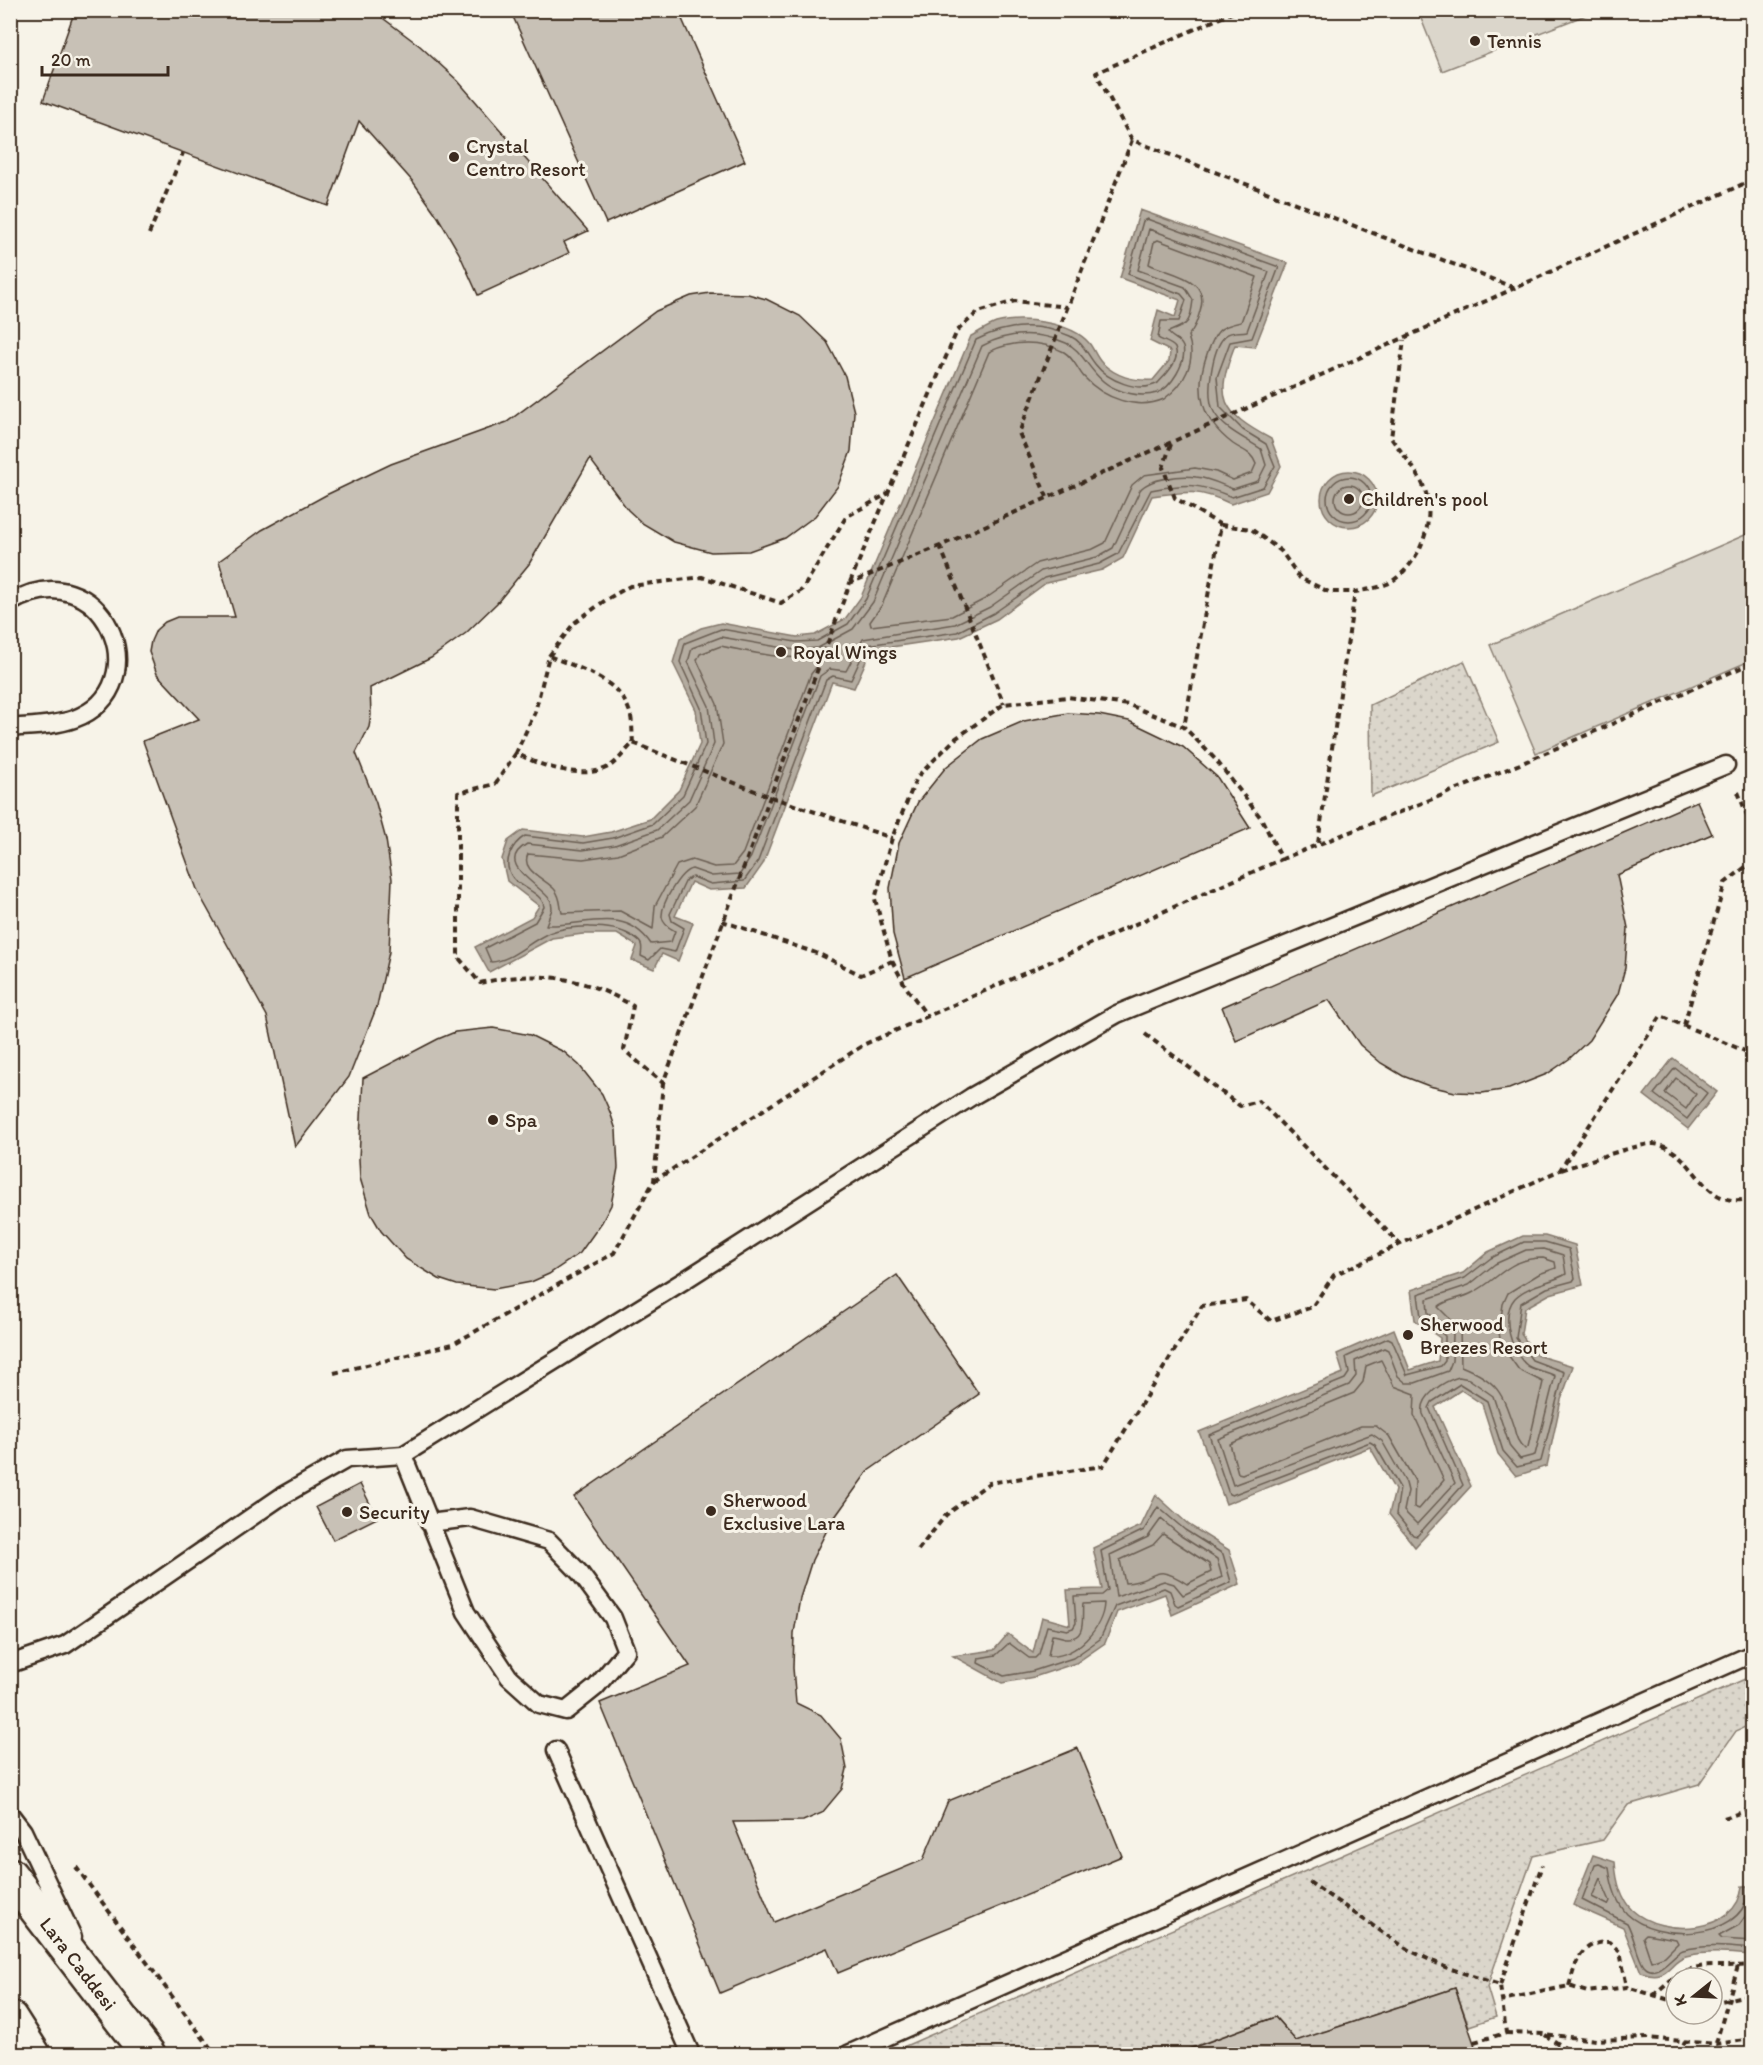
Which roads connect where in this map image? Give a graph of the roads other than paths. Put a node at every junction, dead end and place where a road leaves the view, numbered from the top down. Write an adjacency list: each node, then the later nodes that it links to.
1 (10, 603): 2 (lane)
2 (10, 728)
3 (1726, 765): 4 (lane)
4 (403, 1455): 5 (lane); 7 (lane)
5 (429, 1523): 5 (lane)
6 (1752, 1654): 16 (lane)
7 (10, 1664)
8 (556, 1750): 15 (lane)
9 (10, 1814): 11 (lane)
10 (10, 1875): 11 (main road, Lara Caddesi)
11 (96, 1987): 14 (main road, Lara Caddesi)
12 (10, 2018): 13 (main road)
13 (33, 2055)
14 (148, 2055)
15 (691, 2055)
16 (848, 2055)

